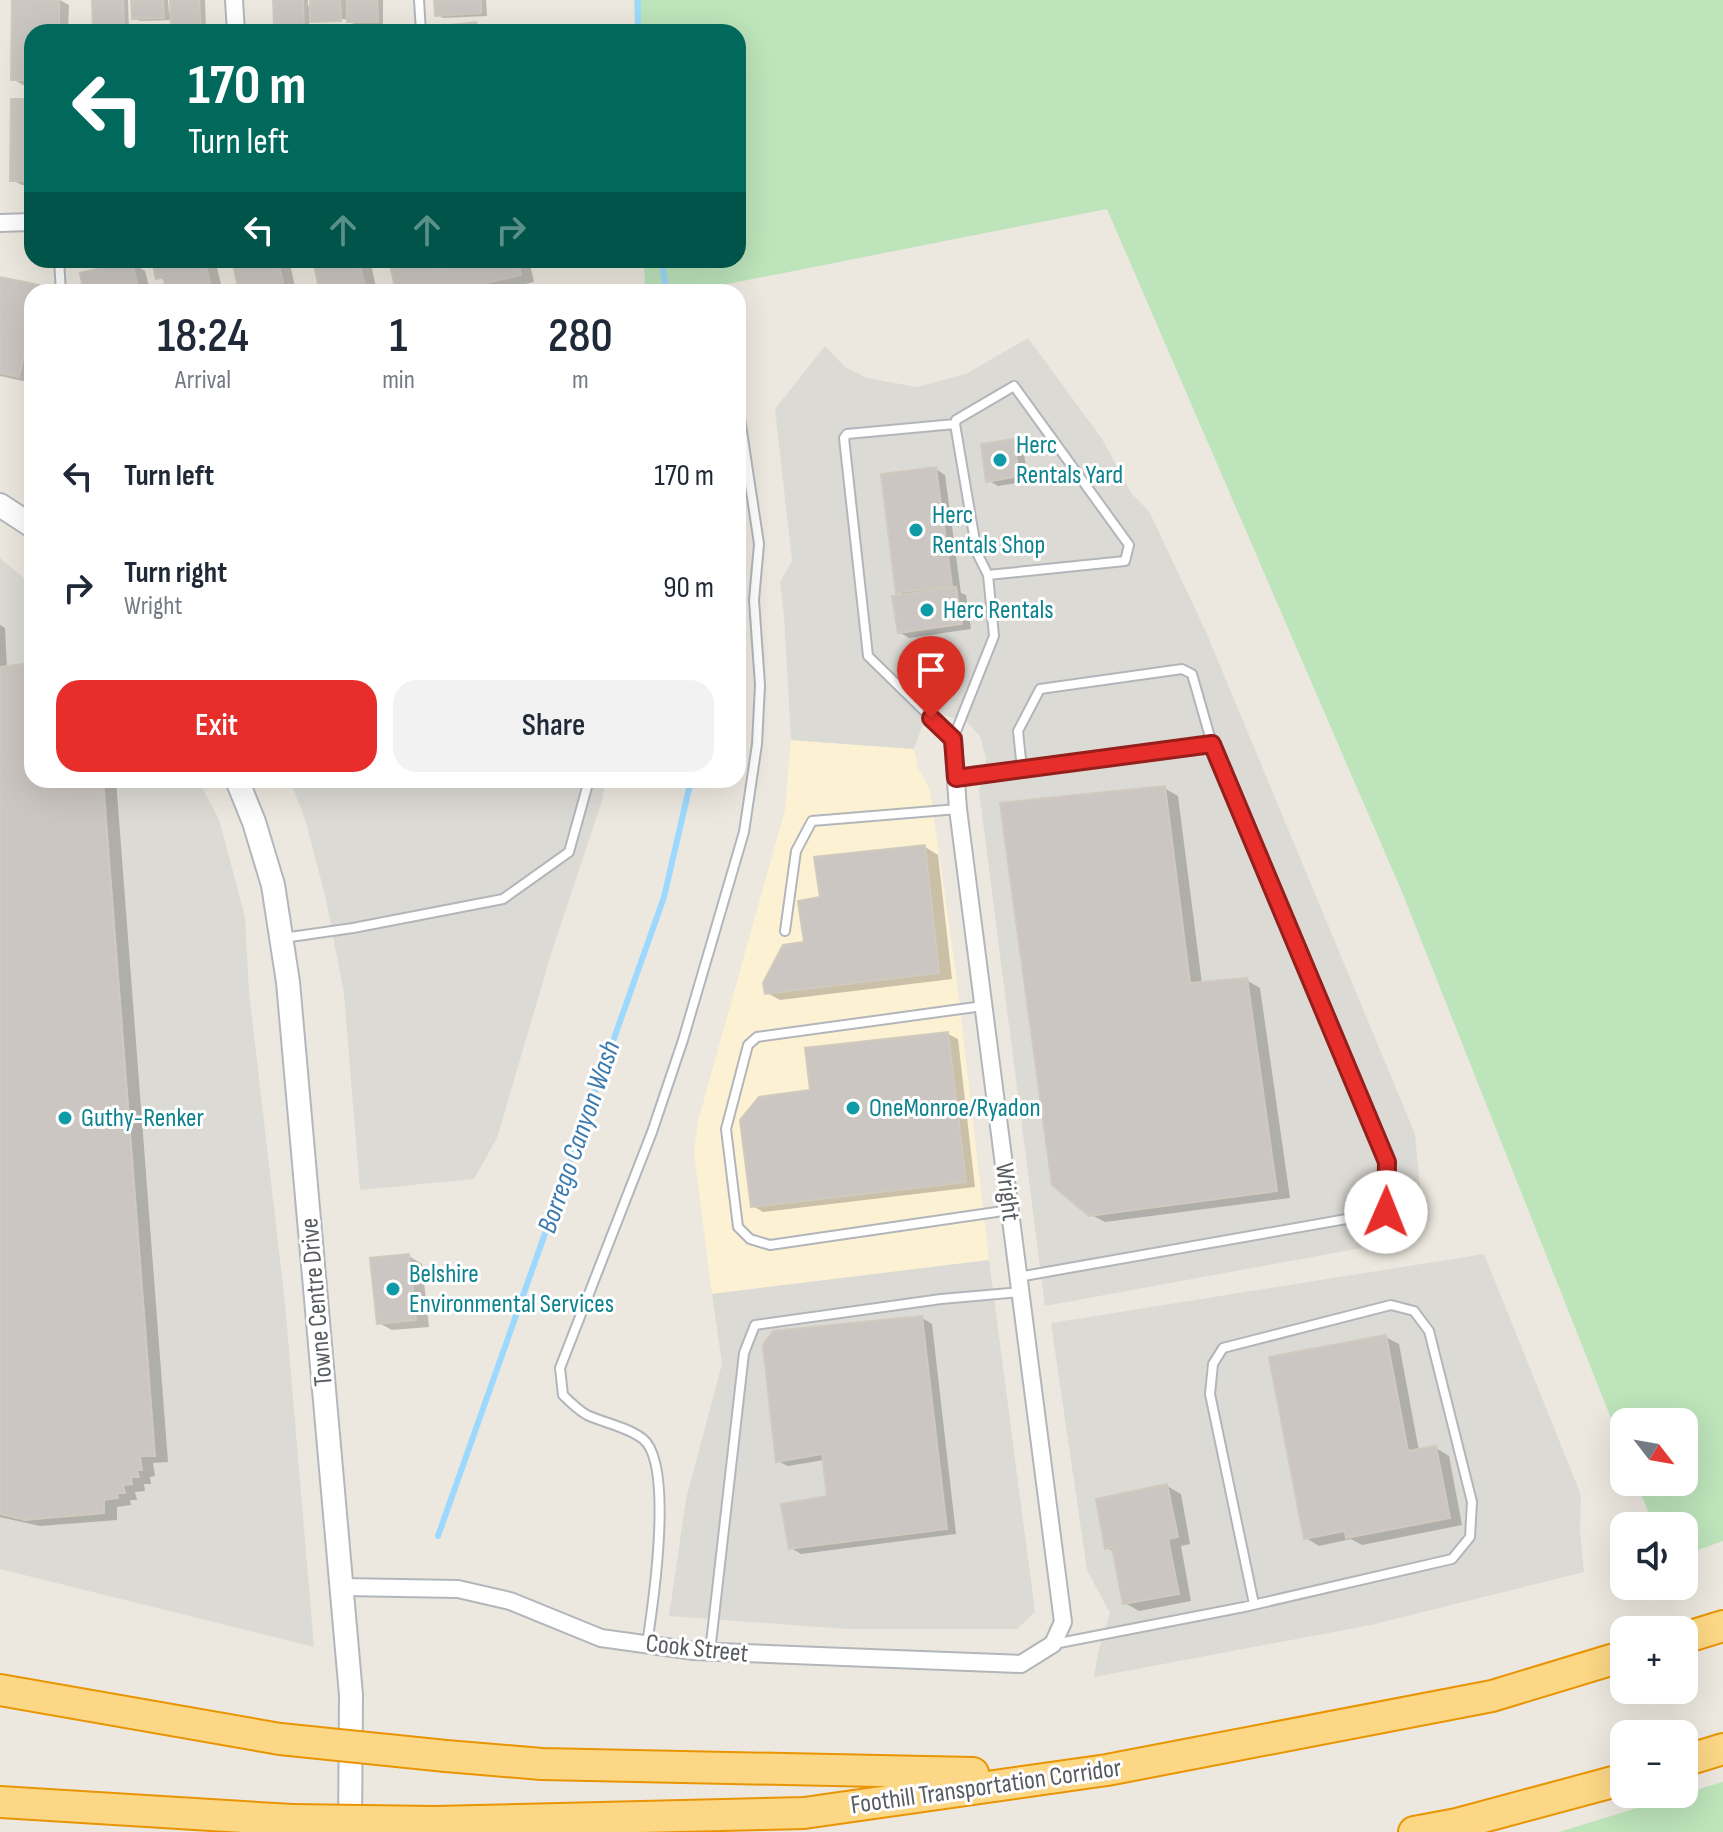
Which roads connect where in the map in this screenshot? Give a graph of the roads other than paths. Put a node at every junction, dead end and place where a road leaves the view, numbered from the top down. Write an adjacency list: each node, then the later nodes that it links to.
1 (234, 0): 3 (street)
2 (419, 0): 4 (lane)
3 (236, 24)
4 (420, 24)
5 (24, 222): 6 (street)
6 (0, 223)
7 (955, 424): 11 (lane); 11 (lane); 12 (lane)
8 (746, 464): 29 (lane)
9 (0, 505): 10 (street)
10 (24, 521)
11 (988, 575): 12 (lane)
12 (953, 739): 15 (street, Wright)
13 (1212, 744): 14 (lane); 14 (lane); 23 (lane)
14 (1022, 769): 15 (lane)
15 (956, 778): 18 (street, Wright)
16 (240, 788): 20 (street, Towne Centre Drive)
17 (587, 788): 20 (lane)
18 (958, 809): 19 (lane); 21 (street, Wright)
19 (785, 931)
20 (282, 938): 24 (street, Towne Centre Drive)
21 (983, 1006): 22 (street, Wright); 22 (lane)
22 (1010, 1210): 23 (street, Wright)
23 (1019, 1284): 28 (street, Wright); 30 (lane)
24 (343, 1587): 29 (street, Cook Street); 39 (street, Towne Centre Drive)
25 (1254, 1604): 25 (lane); 28 (lane)
26 (1723, 1626): 27 (highway)
27 (1698, 1634)
28 (1053, 1644): 30 (street, Cook Street)
29 (647, 1645): 30 (street, Cook Street)
30 (710, 1652)
31 (1610, 1660): 35 (highway, Foothill Transportation Corridor)
32 (0, 1690): 35 (highway, bridge)
33 (1723, 1749): 34 (highway)
34 (1698, 1757)
35 (1107, 1770): 37 (highway, Foothill Transportation Corridor, bridge)
36 (1610, 1783): 38 (highway)
37 (0, 1802)
38 (1444, 1828): 40 (highway)
39 (350, 1832)
40 (1414, 1832)

